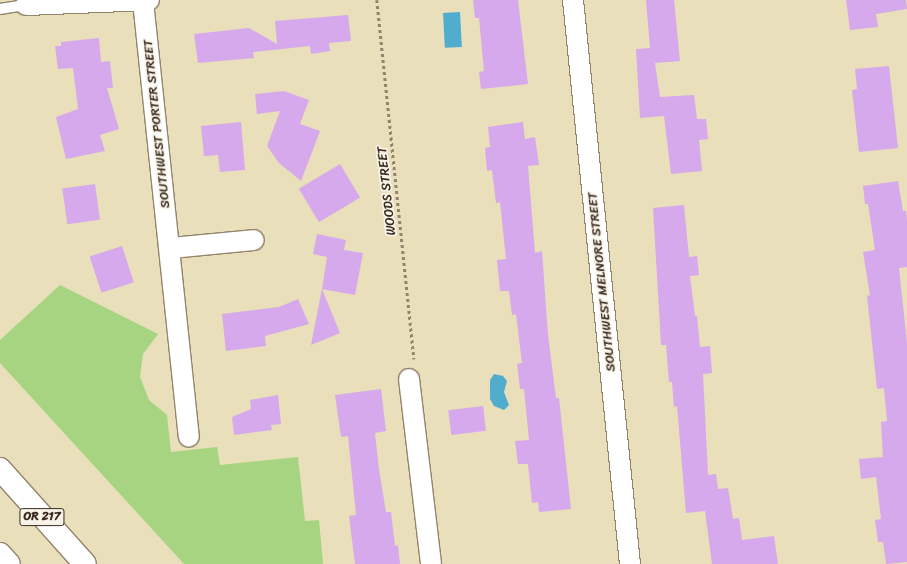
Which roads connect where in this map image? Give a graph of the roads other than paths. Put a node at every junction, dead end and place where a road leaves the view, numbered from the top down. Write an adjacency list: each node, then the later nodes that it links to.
1 (146, 0): 3 (street); 6 (street, SOUTHWEST PORTER STREET)
2 (573, 0): 14 (street, SOUTHWEST MELNORE STREET)
3 (26, 5): 4 (lane)
4 (0, 9)
5 (254, 240): 6 (street)
6 (171, 248): 8 (street, SOUTHWEST PORTER STREET)
7 (409, 379): 13 (street)
8 (189, 437)
9 (0, 469): 12 (highway, OR 217)
10 (0, 554): 11 (highway)
11 (9, 564)
12 (85, 564)
13 (431, 564)
14 (630, 564)

